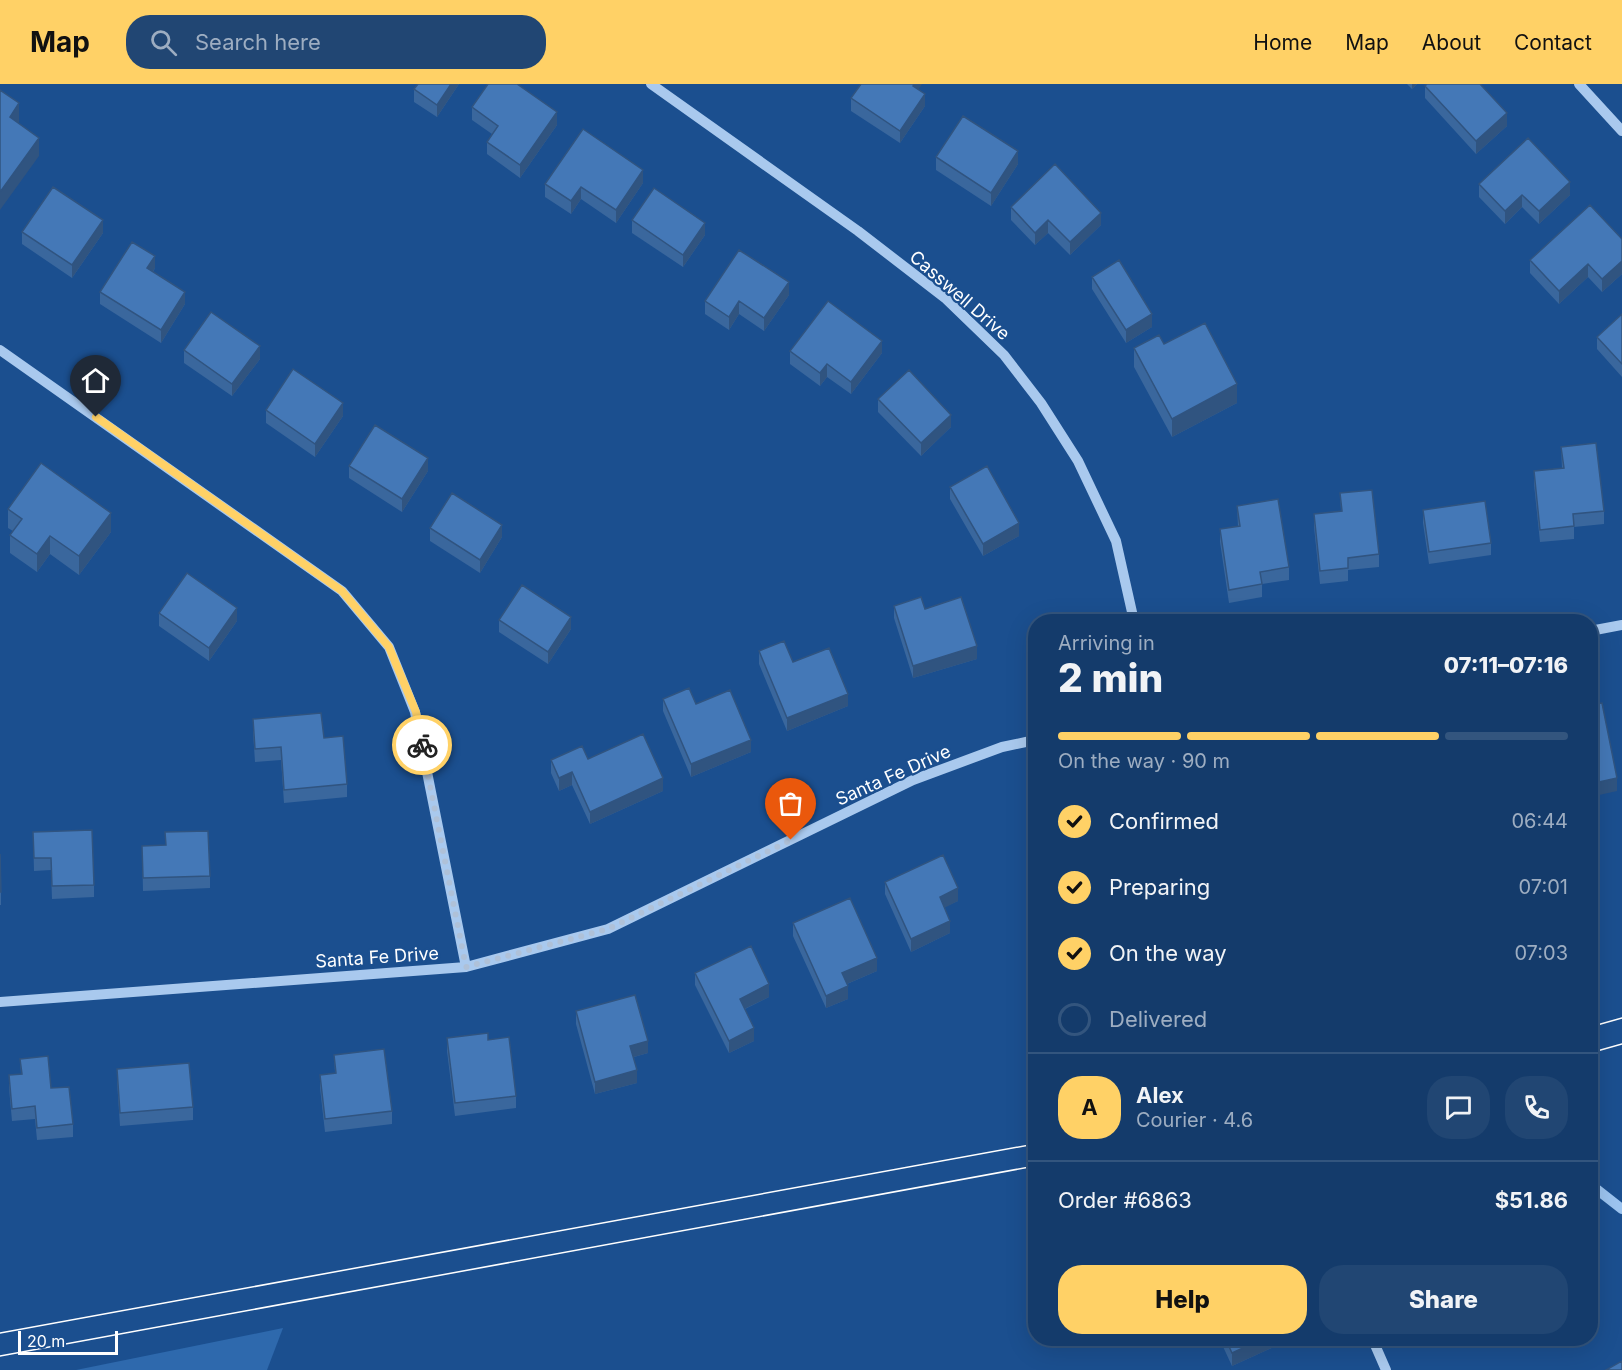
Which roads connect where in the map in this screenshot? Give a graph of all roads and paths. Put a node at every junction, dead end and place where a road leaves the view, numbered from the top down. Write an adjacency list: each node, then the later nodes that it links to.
1 (651, 84): 5 (street, Casswell Drive)
2 (1579, 84): 3 (street)
3 (1622, 131)
4 (0, 350): 9 (street)
5 (1132, 614)
6 (1622, 625): 7 (street)
7 (1598, 630)
8 (1028, 741): 9 (street, Santa Fe Drive)
9 (466, 967): 10 (street, Santa Fe Drive)
10 (0, 1002)
11 (1376, 1346): 12 (street)
12 (1386, 1370)

